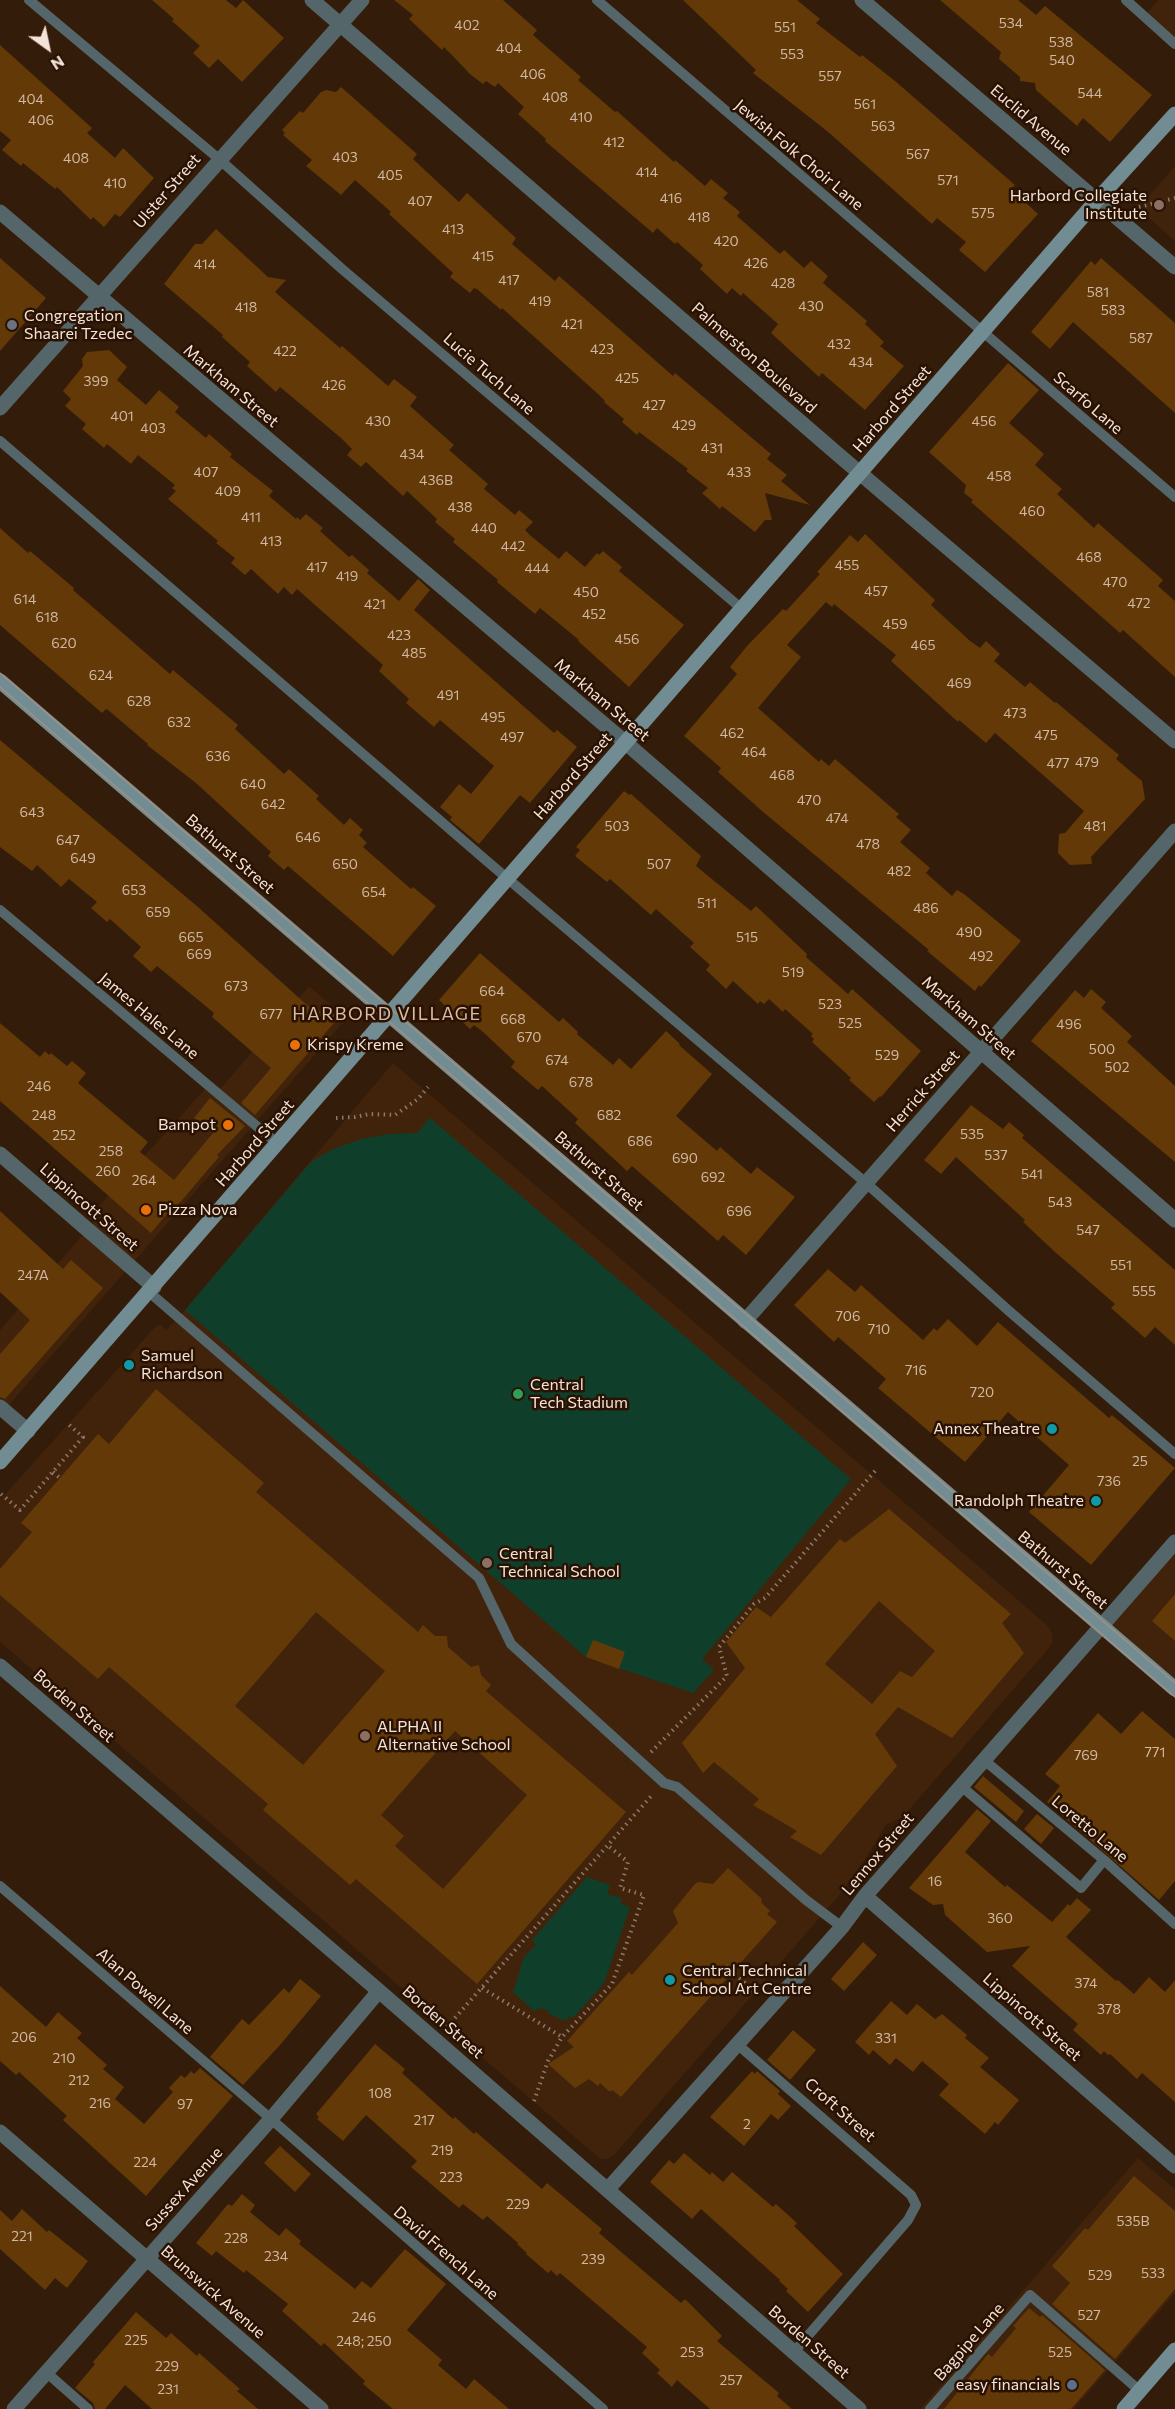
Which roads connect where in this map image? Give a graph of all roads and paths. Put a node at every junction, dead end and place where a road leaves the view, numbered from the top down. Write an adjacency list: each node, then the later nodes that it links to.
1 (28, 0): 10 (lane, Lucie Tuch Lane)
2 (312, 0): 7 (street, Palmerston Boulevard)
3 (362, 0): 7 (street, Ulster Street)
4 (597, 0): 17 (lane, Jewish Folk Choir Lane)
5 (862, 0): 12 (street, Euclid Avenue)
6 (1126, 0): 8 (lane)
7 (340, 25): 10 (street, Ulster Street); 20 (street, Palmerston Boulevard)
8 (1175, 44)
9 (1175, 114): 12 (street, Harbord Street)
10 (219, 159): 16 (street, Ulster Street); 22 (lane, Lucie Tuch Lane)
11 (1175, 198): 13 (path)
12 (1097, 200): 15 (street, Euclid Avenue); 17 (street, Harbord Street)
13 (1139, 207)
14 (0, 212): 16 (street, Markham Street)
15 (1175, 267)
16 (98, 297): 18 (street, Ulster Street); 25 (street, Markham Street)
17 (982, 332): 20 (street, Harbord Street); 21 (lane, Scarfo Lane)
18 (0, 408)
19 (0, 441): 27 (lane)
20 (860, 473): 22 (street, Harbord Street); 24 (street, Palmerston Boulevard)
21 (1175, 497)
22 (742, 609): 25 (street, Harbord Street)
23 (0, 681): 29 (street, Bathurst Street)
24 (1175, 741)
25 (626, 743): 27 (street, Harbord Street); 30 (street, Markham Street)
26 (1175, 831): 30 (street, Herrick Street)
27 (508, 879): 29 (street, Harbord Street); 35 (lane)
28 (0, 910): 33 (lane, James Hales Lane)
29 (390, 1015): 33 (street, Harbord Street); 38 (street, Bathurst Street)
30 (981, 1052): 35 (street, Herrick Street); 36 (street, Markham Street)
31 (428, 1087): 32 (path)
32 (336, 1118)
33 (278, 1144): 37 (street, Harbord Street)
34 (0, 1154): 37 (street, Lippincott Street)
35 (866, 1183): 38 (street, Herrick Street); 42 (lane)
36 (1175, 1220)
37 (152, 1290): 41 (street, Harbord Street); 53 (lane)
38 (745, 1321): 49 (street, Bathurst Street)
39 (0, 1407): 41 (street)
40 (66, 1422): 45 (path)
41 (28, 1431): 43 (street, Harbord Street)
42 (1175, 1454)
43 (0, 1462)
44 (875, 1471): 53 (path)
45 (53, 1472): 46 (path); 47 (path)
46 (60, 1478)
47 (1, 1494)
48 (1175, 1542): 49 (street, Lennox Street)
49 (1102, 1626): 51 (street, Bathurst Street); 52 (street, Lennox Street)
50 (0, 1666): 64 (street, Borden Street)
51 (1175, 1689)
52 (984, 1760): 55 (street, Lennox Street); 57 (lane, Loretto Lane)
53 (641, 1762): 54 (lane)
54 (664, 1783): 56 (path); 61 (lane)
55 (961, 1786): 57 (lane); 59 (street, Lennox Street)
56 (607, 1845): 63 (path); 66 (path)
57 (1104, 1860): 60 (lane, Loretto Lane)
58 (0, 1886): 70 (lane, Alan Powell Lane)
59 (865, 1896): 61 (street, Lennox Street); 72 (street, Lippincott Street)
60 (1175, 1924)
61 (842, 1927): 68 (street, Lennox Street)
62 (726, 1966): 65 (path)
63 (482, 1988): 66 (path); 67 (path)
64 (379, 1991): 67 (street, Borden Street); 70 (street, Sussex Avenue)
65 (757, 1994)
66 (562, 2037): 69 (path)
67 (435, 2040): 73 (street, Borden Street)
68 (737, 2044): 73 (street, Lennox Street); 76 (lane, Croft Street)
69 (533, 2105)
70 (270, 2119): 74 (street, Sussex Avenue); 82 (lane, David French Lane)
71 (0, 2132): 74 (street, Brunswick Avenue)
72 (1175, 2166)
73 (608, 2189): 76 (street, Borden Street)
74 (146, 2259): 77 (street, Sussex Avenue); 81 (street, Brunswick Avenue)
75 (1175, 2350): 78 (street)
76 (793, 2353): 83 (street, Borden Street)
77 (47, 2373): 79 (street, Sussex Avenue); 80 (lane)
78 (1140, 2391): 84 (lane, Bagpipe Lane); 85 (street)
79 (14, 2409)
80 (88, 2409)
81 (321, 2409)
82 (603, 2409)
83 (858, 2409)
84 (930, 2409)
85 (1124, 2409)

